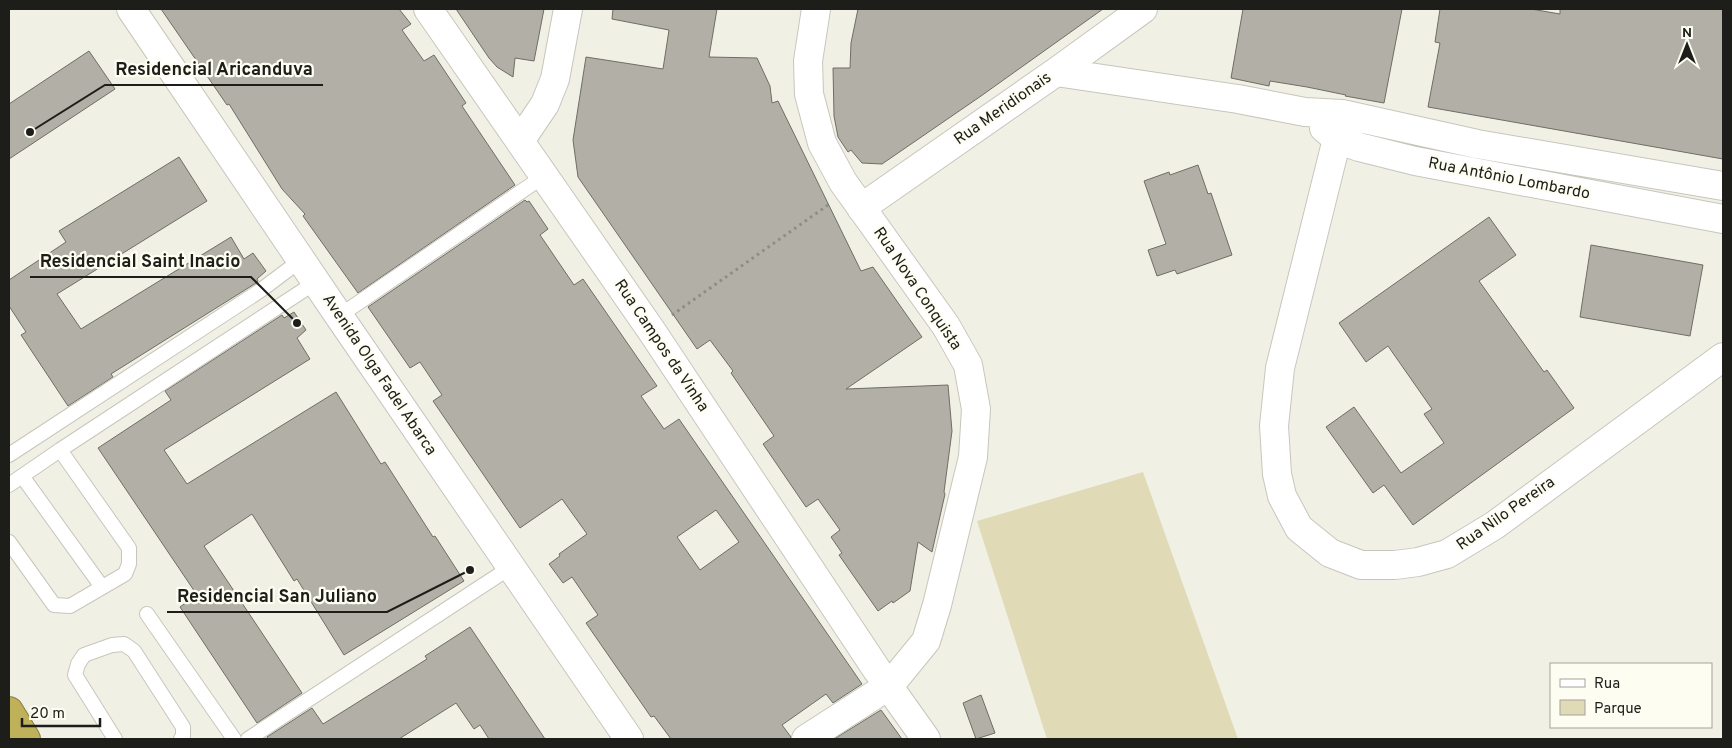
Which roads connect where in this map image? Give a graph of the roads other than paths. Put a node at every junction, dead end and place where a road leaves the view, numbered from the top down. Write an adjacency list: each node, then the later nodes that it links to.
1 (131, 9): 17 (street, Avenida Olga Fadel Abarca)
2 (428, 9): 8 (street, Rua Campos da Vinha)
3 (568, 9): 8 (street)
4 (816, 9): 14 (street, Rua Nova Conquista)
5 (1143, 9): 6 (street, Rua Meridionais)
6 (1056, 72): 7 (street, Rua Antônio Lombardo); 14 (street, Rua Meridionais)
7 (1340, 126): 9 (street, Rua Antônio Lombardo); 11 (street, Rua Antônio Lombardo); 19 (street, Rua Nilo Pereira)
8 (520, 141): 12 (street, Rua Campos da Vinha)
9 (1477, 144): 10 (street, Rua Antônio Lombardo); 11 (street)
10 (1621, 168): 13 (street, Rua Antônio Lombardo); 15 (street)
11 (1474, 172): 15 (street, Rua Antônio Lombardo)
12 (544, 176): 18 (lane); 28 (street, Rua Campos da Vinha)
13 (1723, 186)
14 (855, 199): 28 (street, Rua Nova Conquista)
15 (1615, 199): 16 (street, Rua Antônio Lombardo)
16 (1723, 219)
17 (308, 271): 18 (street, Avenida Olga Fadel Abarca); 20 (lane); 21 (lane)
18 (339, 316): 25 (street, Avenida Olga Fadel Abarca)
19 (1723, 357)
20 (60, 450): 22 (lane); 26 (lane)
21 (9, 455)
22 (22, 476): 23 (lane); 26 (lane)
23 (9, 485)
24 (9, 542): 26 (lane)
25 (511, 567): 34 (lane); 35 (street, Avenida Olga Fadel Abarca)
26 (102, 587)
27 (147, 614): 33 (lane)
28 (890, 685): 36 (street, Rua Nova Conquista); 37 (street, Rua Campos da Vinha)
29 (9, 711): 30 (highway)
30 (26, 739)
31 (115, 739): 32 (lane)
32 (181, 739)
33 (234, 739)
34 (248, 739)
35 (628, 739)
36 (806, 739)
37 (926, 739)

